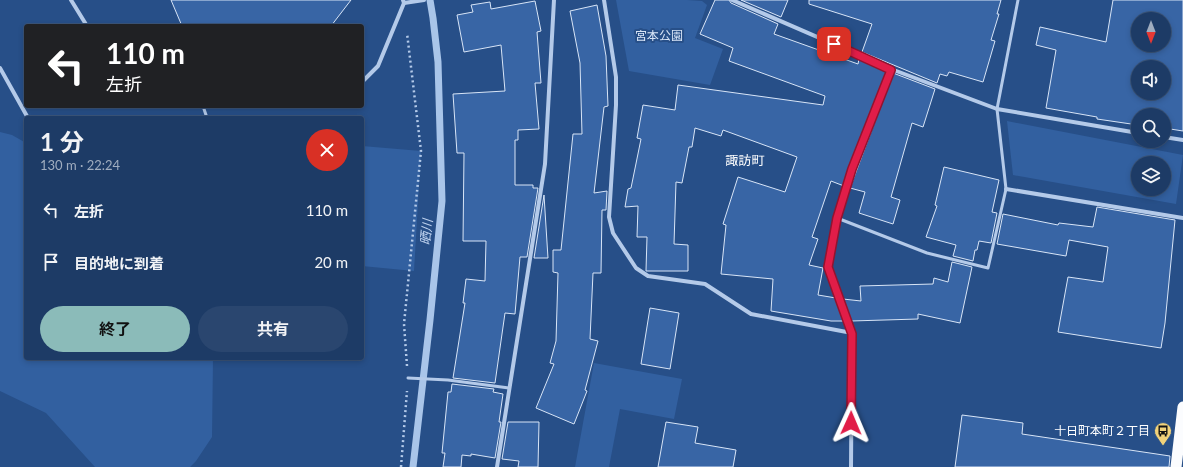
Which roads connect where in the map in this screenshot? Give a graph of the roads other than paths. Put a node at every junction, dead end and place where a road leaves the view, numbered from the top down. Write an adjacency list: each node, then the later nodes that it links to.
1 (71, 0): 9 (street)
2 (424, 0): 8 (street)
3 (554, 0): 23 (street)
4 (604, 0): 21 (street)
5 (732, 0): 11 (street)
6 (1018, 0): 13 (lane)
7 (403, 1): 8 (street); 12 (street)
8 (417, 1)
9 (86, 24)
10 (0, 68): 14 (street)
11 (891, 70): 13 (street); 19 (lane)
12 (364, 80)
13 (997, 109): 15 (street); 18 (lane)
14 (27, 116)
15 (1131, 132)
16 (1171, 138): 17 (street)
17 (1183, 140)
18 (1006, 189): 19 (lane); 20 (street)
19 (837, 218): 21 (lane)
20 (1183, 218)
21 (852, 334): 26 (street)
22 (408, 378): 23 (lane)
23 (509, 388): 25 (street)
24 (1183, 406): 27 (highway)
25 (497, 467)
26 (851, 467)
27 (1176, 467)

